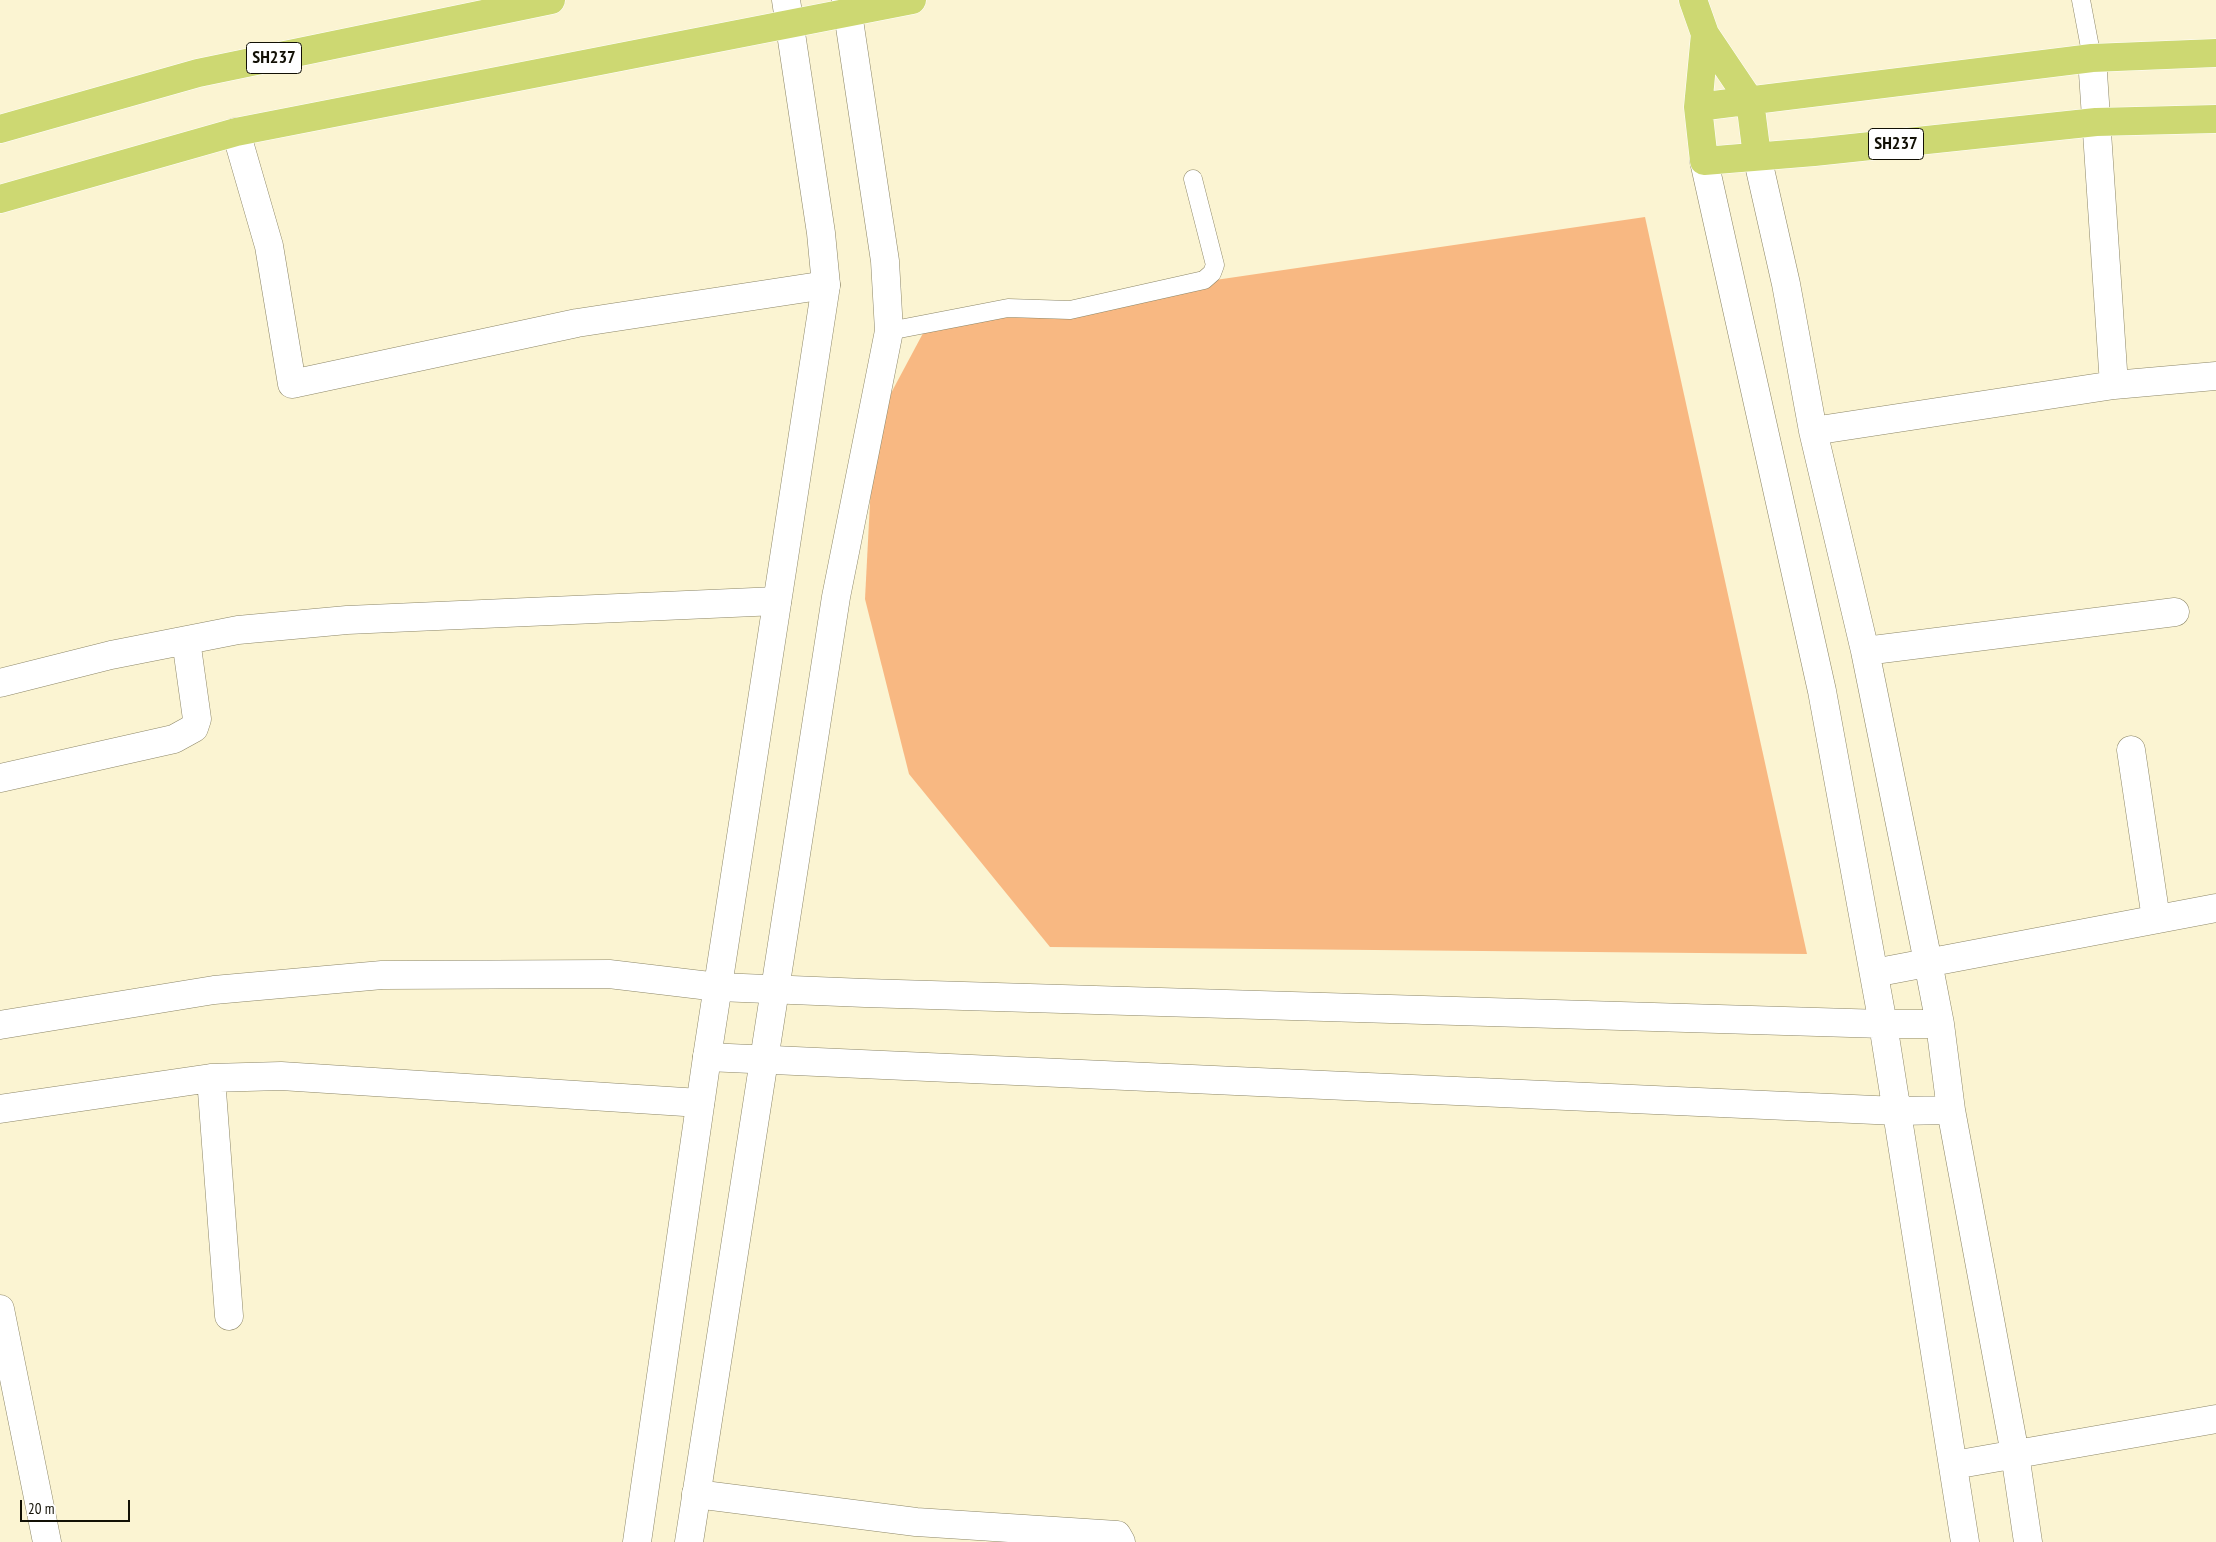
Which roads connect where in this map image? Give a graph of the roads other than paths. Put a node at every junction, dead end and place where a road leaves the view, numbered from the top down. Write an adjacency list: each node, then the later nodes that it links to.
1 (551, 0): 14 (main road, SH237)
2 (912, 0): 5 (main road)
3 (1693, 0): 7 (main road)
4 (2081, 0): 9 (lane)
5 (847, 6): 6 (main road); 21 (street)
6 (788, 11): 15 (main road); 20 (street)
7 (1705, 34): 10 (main road); 11 (main road)
8 (2216, 53): 9 (main road)
9 (2092, 58): 10 (main road); 13 (street)
10 (1750, 101): 11 (main road); 16 (main road)
11 (1698, 107): 17 (main road)
12 (2216, 119): 13 (main road, SH237)
13 (2096, 122): 16 (main road, SH237); 23 (street)
14 (0, 129)
15 (236, 132): 19 (main road); 20 (street)
16 (1757, 156): 17 (main road, SH237); 24 (street)
17 (1704, 161): 35 (street)
18 (1193, 179): 21 (lane)
19 (0, 198)
20 (826, 285): 25 (street)
21 (889, 331): 37 (street)
22 (2216, 376): 23 (street)
23 (2114, 385): 24 (street)
24 (1813, 431): 28 (street)
25 (777, 601): 27 (street); 36 (street)
26 (2175, 612): 28 (street)
27 (186, 640): 29 (street); 31 (street)
28 (1865, 651): 34 (street)
29 (0, 683)
30 (2131, 750): 33 (street)
31 (0, 778)
32 (2216, 908): 33 (street)
33 (2156, 919): 34 (street)
34 (1928, 962): 35 (street); 39 (street)
35 (1874, 973): 38 (street)
36 (718, 987): 37 (street); 40 (street); 41 (street)
37 (773, 990): 38 (street); 42 (street)
38 (1883, 1024): 39 (street); 47 (street)
39 (1940, 1024): 46 (street)
40 (0, 1025)
41 (707, 1057): 42 (street); 44 (street)
42 (763, 1060): 47 (street); 53 (street)
43 (211, 1078): 44 (street); 45 (street); 49 (street)
44 (700, 1103): 55 (street)
45 (0, 1109)
46 (1951, 1110): 47 (street); 51 (street)
47 (1896, 1112): 52 (street)
48 (0, 1309): 54 (street)
49 (229, 1316)
50 (2216, 1418): 51 (street)
51 (2015, 1454): 52 (street); 59 (street)
52 (1954, 1465): 58 (street)
53 (696, 1494): 56 (street); 57 (street)
54 (47, 1542)
55 (637, 1542)
56 (689, 1542)
57 (1120, 1542)
58 (1965, 1542)
59 (2028, 1542)

